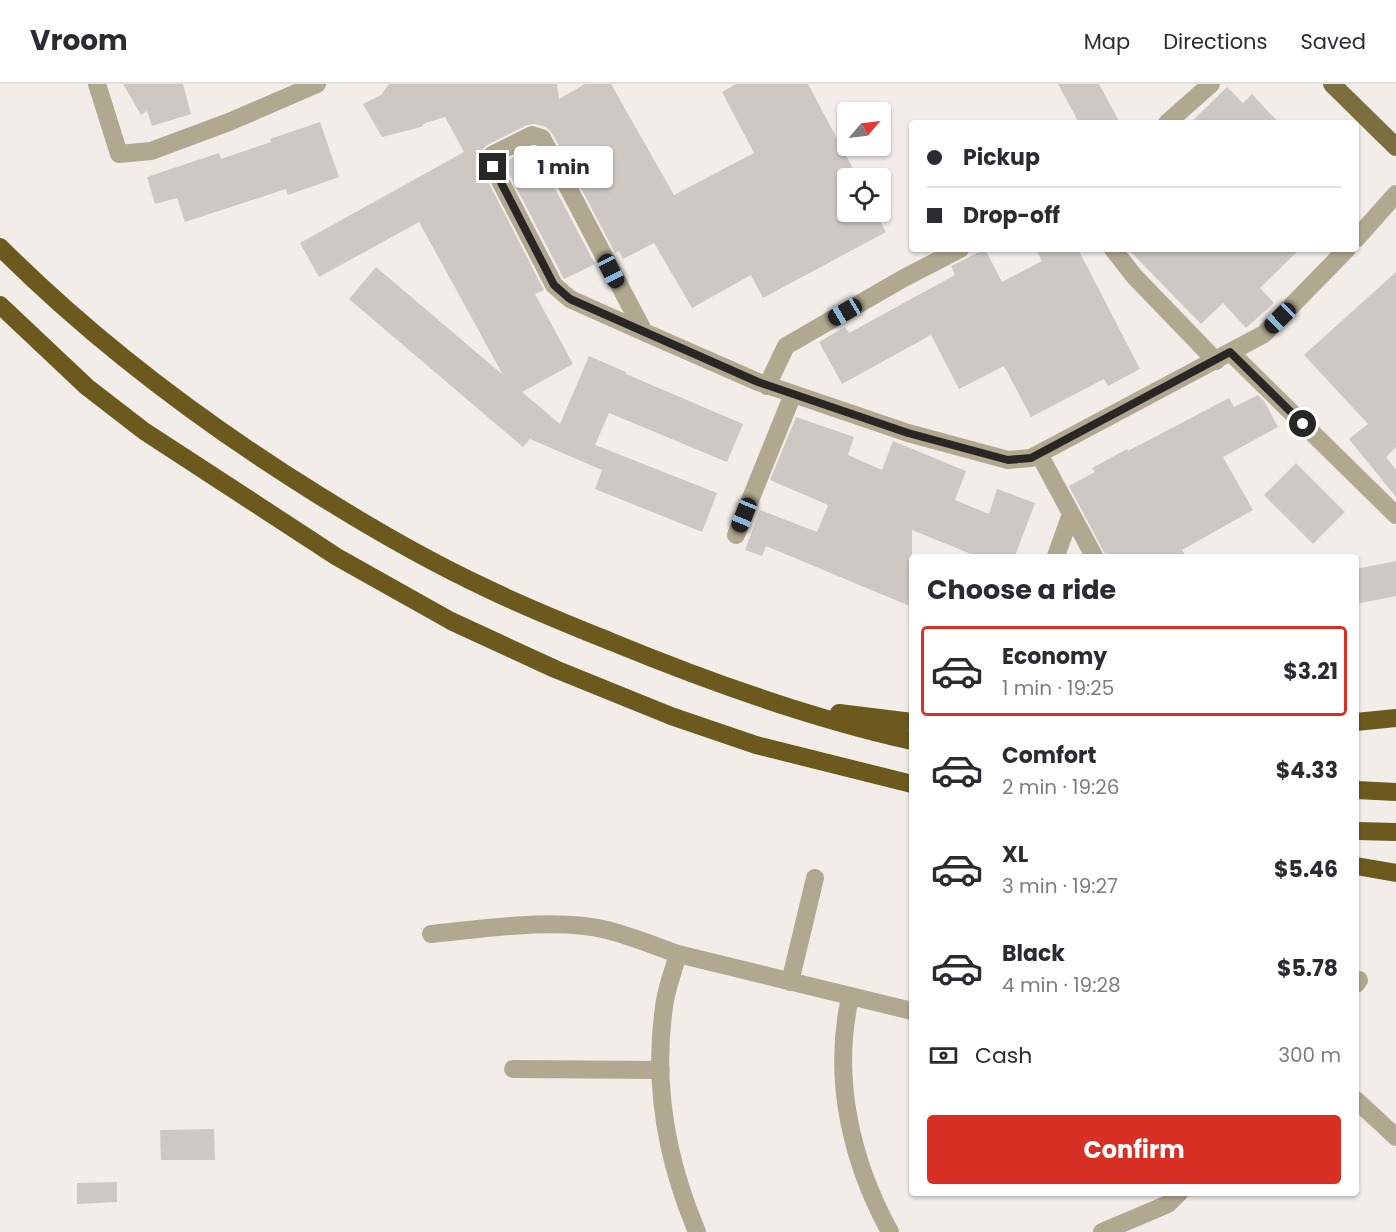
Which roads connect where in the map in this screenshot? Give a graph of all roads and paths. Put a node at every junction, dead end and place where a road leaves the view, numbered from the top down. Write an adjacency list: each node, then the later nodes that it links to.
1 (97, 84): 2 (street)
2 (317, 84)
3 (1211, 84): 5 (street)
4 (1332, 84): 6 (main road)
5 (1170, 120)
6 (1396, 147)
7 (1396, 194): 8 (street)
8 (1359, 236)
9 (0, 247): 24 (highway)
10 (954, 252): 16 (street)
11 (1115, 252): 15 (street)
12 (1344, 252): 15 (street)
13 (0, 305): 29 (highway)
14 (644, 332): 14 (street); 16 (street)
15 (1223, 357): 18 (street); 20 (street)
16 (767, 386): 17 (street)
17 (793, 394): 18 (street); 21 (street)
18 (1039, 454): 19 (street)
19 (1071, 514): 22 (street); 23 (street)
20 (1396, 515)
21 (736, 535)
22 (1057, 554)
23 (1093, 554)
24 (800, 711): 26 (highway); 28 (highway)
25 (1396, 718): 27 (highway)
26 (909, 722)
27 (1359, 722)
28 (909, 740)
29 (909, 783)
30 (1359, 790): 31 (highway)
31 (1396, 792)
32 (1359, 831): 33 (highway)
33 (1396, 832)
34 (1359, 867): 35 (highway)
35 (1396, 873)
36 (815, 878): 39 (street)
37 (431, 934): 38 (street)
38 (678, 954): 39 (street); 43 (street)
39 (790, 982): 40 (street)
40 (850, 998): 41 (street); 48 (street)
41 (909, 1010)
42 (513, 1069): 43 (street)
43 (661, 1070): 47 (street)
44 (1359, 1103): 45 (street)
45 (1396, 1137)
46 (1176, 1196): 49 (street)
47 (697, 1232)
48 (891, 1232)
49 (1102, 1232)

